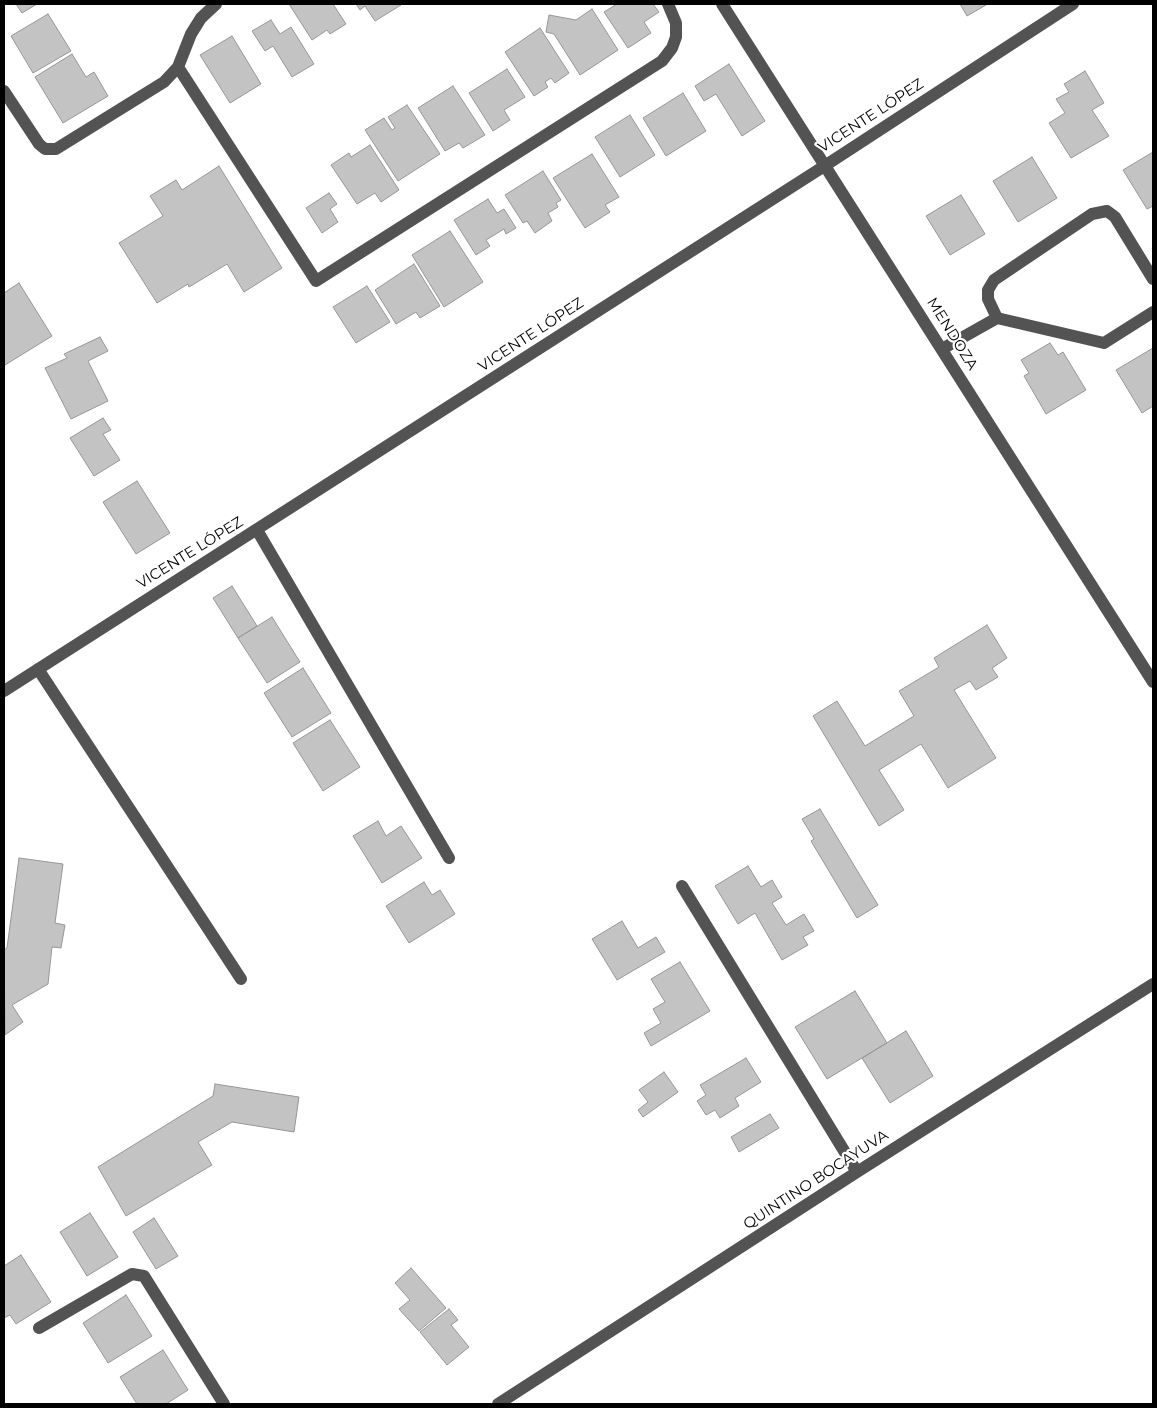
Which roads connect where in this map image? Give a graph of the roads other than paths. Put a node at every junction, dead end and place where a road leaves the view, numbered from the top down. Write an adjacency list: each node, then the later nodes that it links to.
1 (216, 4): 5 (street)
2 (668, 4): 5 (street)
3 (722, 4): 7 (street, MENDOZA)
4 (1073, 4): 7 (street, VICENTE LÓPEZ)
5 (178, 67): 6 (street)
6 (4, 91)
7 (826, 165): 11 (street, MENDOZA); 12 (street, VICENTE LÓPEZ)
8 (1153, 279): 10 (street)
9 (1153, 312): 10 (street)
10 (997, 318): 11 (street)
11 (942, 349): 14 (street, MENDOZA)
12 (256, 530): 13 (street, VICENTE LÓPEZ); 16 (street)
13 (38, 669): 15 (street, VICENTE LÓPEZ); 18 (street)
14 (1153, 682)
15 (4, 691)
16 (449, 858)
17 (682, 886): 20 (street)
18 (241, 979)
19 (1153, 984): 20 (street, QUINTINO BOCAYUVA)
20 (858, 1172): 23 (street, QUINTINO BOCAYUVA)
21 (39, 1328): 22 (street)
22 (224, 1404)
23 (498, 1404)

